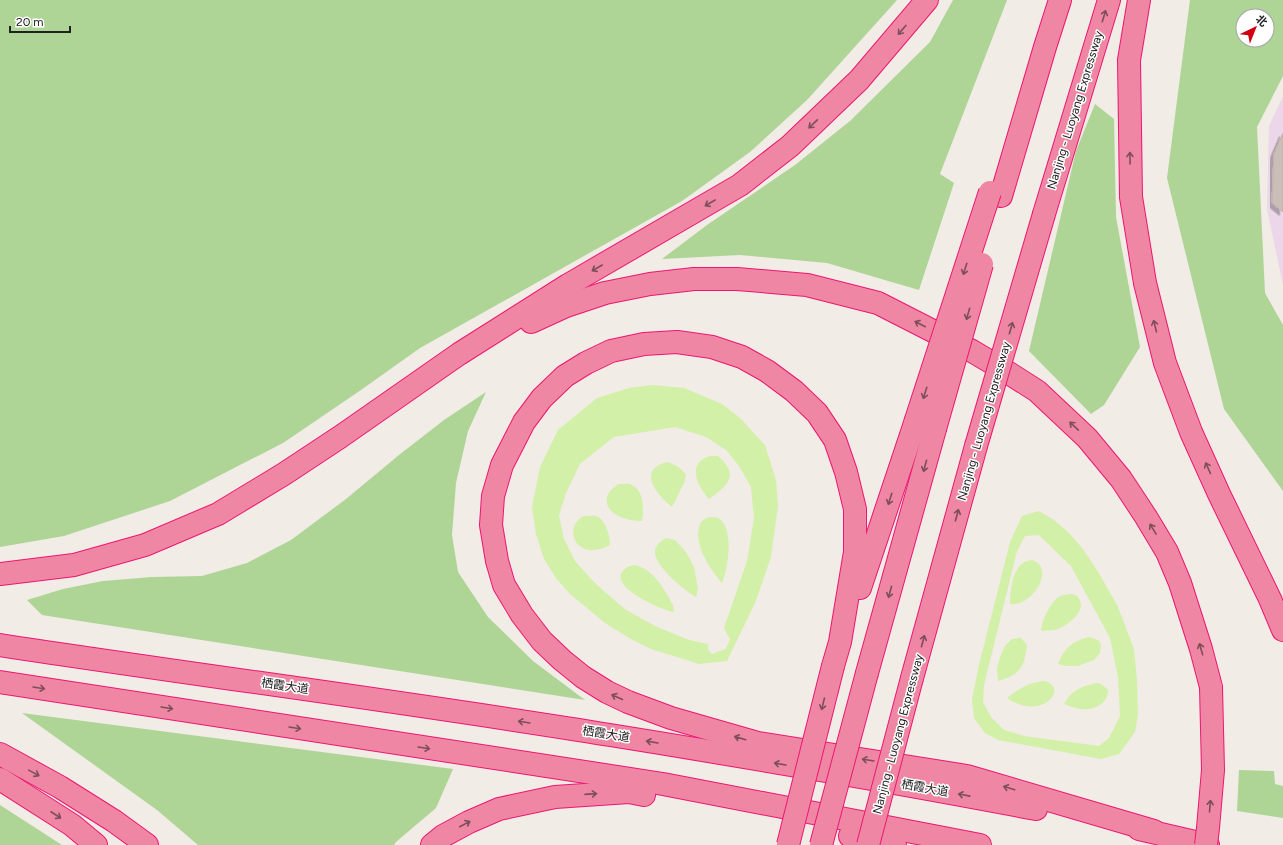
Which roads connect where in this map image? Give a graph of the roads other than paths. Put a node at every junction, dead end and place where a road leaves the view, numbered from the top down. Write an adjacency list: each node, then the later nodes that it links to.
1 (927, 0): 5 (highway, one-way to 5)
2 (1060, 0): 6 (highway, one-way to 6, bridge)
3 (1109, 0): 22 (highway, Nanjing - Luoyang Expressway, one-way to 3, bridge)
4 (1139, 0): 7 (highway, one-way to 4)
5 (459, 354): 8 (highway); 25 (highway, one-way to 5, bridge)
6 (925, 426): 11 (highway, one-way to 11); 21 (highway, one-way to 21, bridge)
7 (1219, 494): 9 (highway); 10 (highway)
8 (0, 574)
9 (1283, 591)
10 (1283, 630)
11 (840, 642): 16 (highway, one-way to 11); 20 (highway, one-way to 20, bridge)
12 (0, 645): 16 (highway, 栖霞大道, one-way to 12)
13 (0, 682): 24 (highway, one-way to 24)
14 (0, 754): 18 (highway, one-way to 18)
15 (0, 779): 17 (highway, one-way to 17)
16 (1154, 831): 25 (highway, 栖霞大道)
17 (96, 845)
18 (147, 845)
19 (432, 845): 23 (highway, one-way to 23)
20 (788, 845)
21 (821, 845)
22 (868, 845)
23 (895, 845)
24 (980, 845)
25 (1207, 845)

